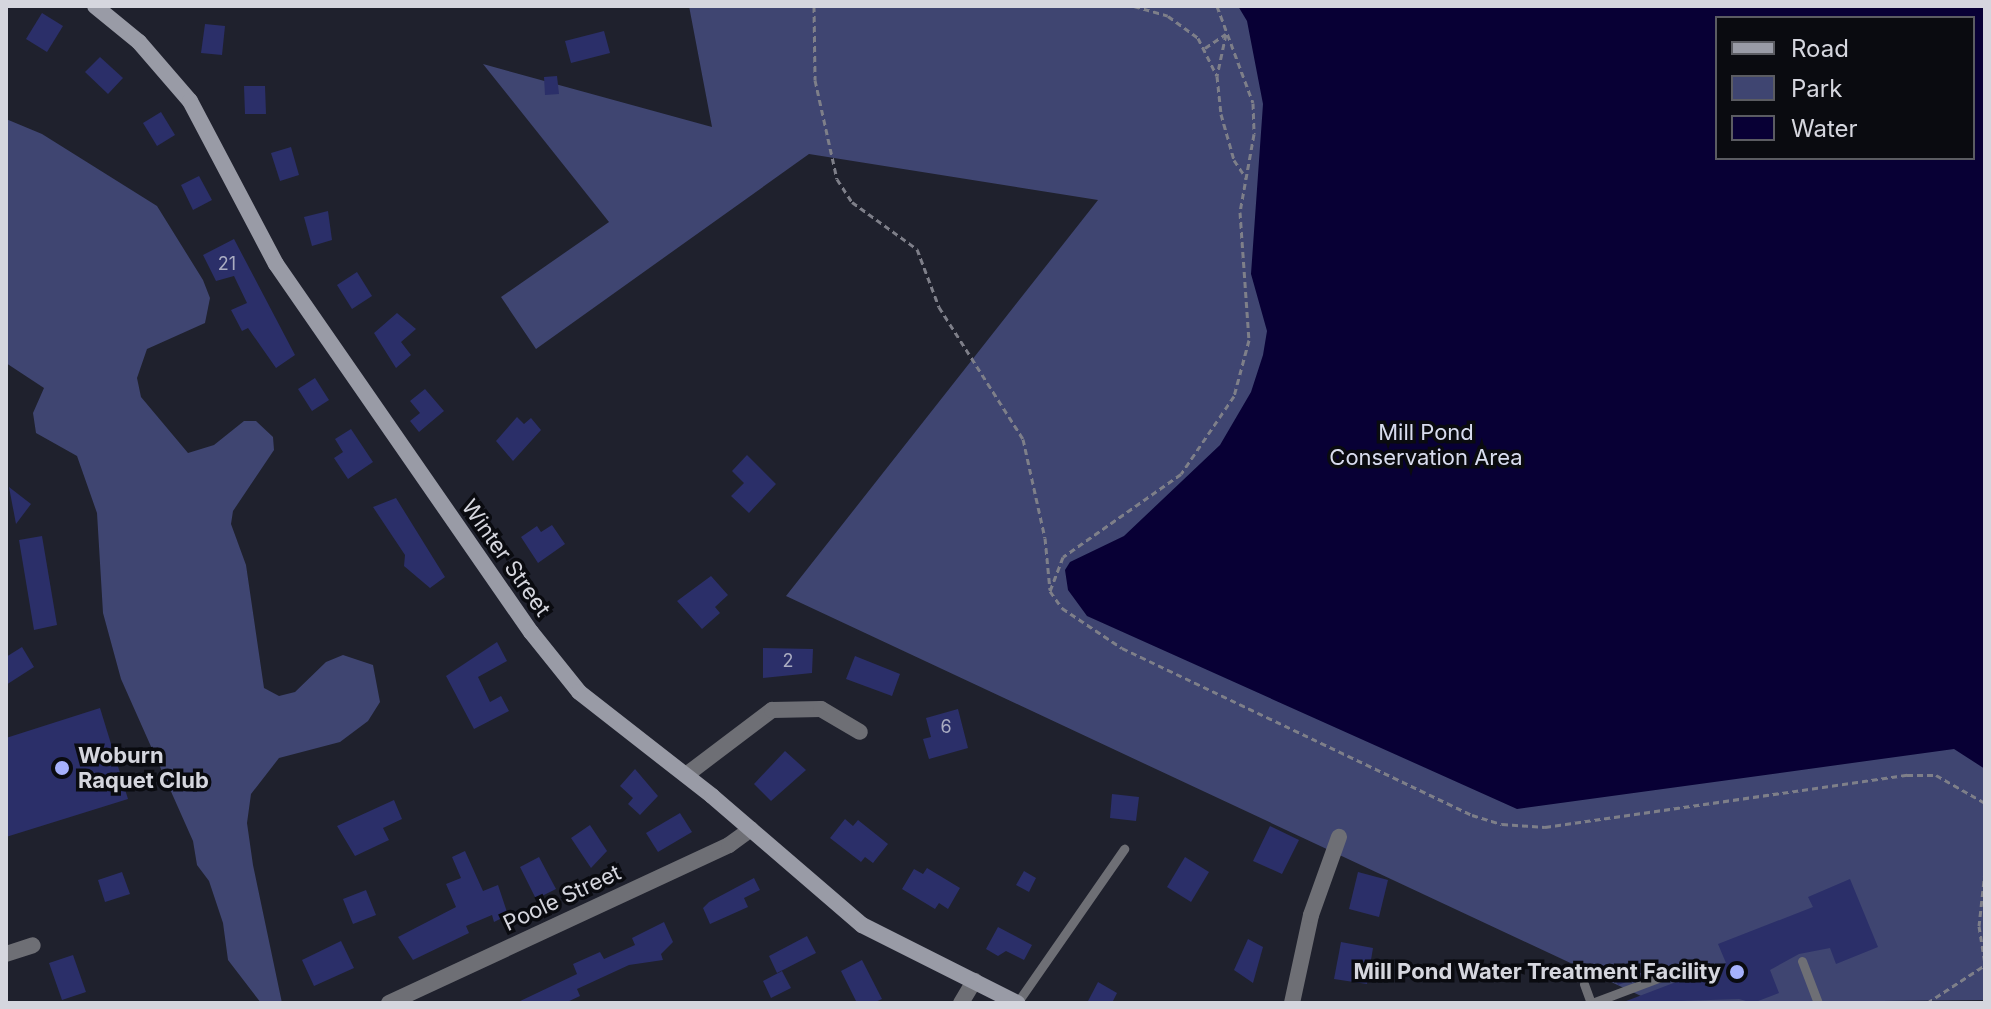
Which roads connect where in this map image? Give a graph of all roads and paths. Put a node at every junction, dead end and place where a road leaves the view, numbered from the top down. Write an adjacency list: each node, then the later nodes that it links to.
1 (95, 6): 11 (street, Winter Street)
2 (814, 6): 9 (path)
3 (1134, 6): 6 (path)
4 (1217, 6): 5 (path)
5 (1226, 34): 6 (path); 7 (path); 8 (path)
6 (1204, 49): 7 (path)
7 (1217, 76): 8 (path)
8 (1246, 178): 9 (path)
9 (1050, 591): 12 (path)
10 (860, 732): 11 (street)
11 (686, 775): 13 (street, Winter Street)
12 (1985, 803)
13 (751, 829): 22 (street, Winter Street); 24 (street, Poole Street)
14 (1339, 837): 27 (street)
15 (1124, 849): 26 (lane)
16 (1985, 871): 20 (path)
17 (33, 945): 18 (street)
18 (6, 954)
19 (1802, 961): 29 (lane)
20 (1985, 965): 30 (path)
21 (1669, 974): 28 (lane)
22 (974, 981): 25 (street); 26 (street, Winter Street)
23 (1584, 984): 28 (lane)
24 (389, 1003)
25 (961, 1003)
26 (1017, 1003)
27 (1292, 1003)
28 (1591, 1003)
29 (1818, 1003)
30 (1927, 1003)

